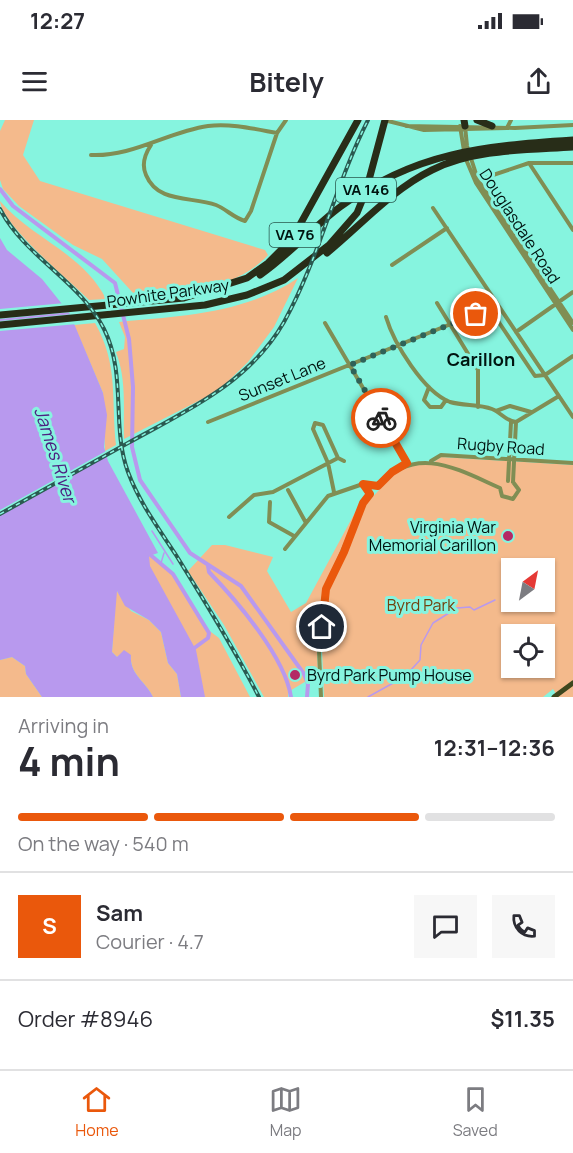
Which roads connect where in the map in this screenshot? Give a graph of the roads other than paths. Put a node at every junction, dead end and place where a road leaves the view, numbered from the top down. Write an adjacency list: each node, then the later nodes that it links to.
1 (286, 120): 10 (street)
2 (358, 120): 26 (highway, Powhite Parkway / VA 76)
3 (384, 120): 6 (street); 24 (highway, Powhite Parkway / VA 76)
4 (477, 120): 8 (highway)
5 (511, 120): 9 (street)
6 (462, 125): 8 (street); 9 (street); 19 (street, Douglasdale Road)
7 (573, 125): 9 (street)
8 (492, 126): 9 (street)
9 (507, 128)
10 (277, 133): 12 (street); 16 (street)
11 (573, 140): 26 (highway, VA 146)
12 (151, 145): 14 (street); 16 (street)
13 (573, 147): 24 (highway, VA 146)
14 (137, 148): 15 (street); 16 (street)
15 (91, 155)
16 (144, 156)
17 (573, 162): 18 (street)
18 (529, 163): 19 (street); 22 (street)
19 (477, 180): 28 (street, Douglasdale Road)
20 (434, 208): 21 (street)
21 (447, 228): 23 (street); 29 (street)
22 (573, 230)
23 (392, 265)
24 (284, 280): 35 (highway, Powhite Parkway / VA 76)
25 (573, 292): 28 (street)
26 (184, 298): 30 (highway, Powhite Parkway / VA 76)
27 (436, 303): 34 (street)
28 (557, 303): 33 (street, Douglasdale Road); 36 (street, Douglasdale Road); 37 (street)
29 (498, 305): 34 (street, Sunset Lane); 37 (street); 41 (street)
30 (0, 315)
31 (386, 317): 38 (street)
32 (325, 323): 40 (street)
33 (573, 323)
34 (451, 324): 38 (street, Sunset Lane); 45 (street)
35 (0, 326)
36 (573, 330)
37 (516, 332): 41 (street)
38 (399, 344): 40 (street, Sunset Lane); 42 (street)
39 (573, 356): 41 (street)
40 (350, 365): 49 (street, Sunset Lane); 56 (street)
41 (545, 375): 43 (street)
42 (429, 387): 44 (street); 44 (street)
43 (559, 396): 47 (street); 48 (street)
44 (446, 400): 45 (street)
45 (478, 406): 46 (street)
46 (496, 411): 47 (street); 50 (street)
47 (531, 412): 50 (street)
48 (573, 417)
49 (208, 422)
50 (513, 422): 52 (street)
51 (338, 458): 53 (street); 55 (street); 55 (street)
52 (511, 460): 54 (street, Rugby Road); 57 (street, Rugby Road); 58 (street)
53 (344, 461)
54 (430, 462): 56 (street); 60 (street)
55 (328, 463): 62 (street); 64 (street)
56 (407, 463): 59 (street)
57 (573, 463)
58 (511, 481): 60 (street); 60 (street)
59 (363, 484): 62 (street); 69 (street)
60 (500, 488)
61 (288, 490): 65 (street)
62 (334, 492): 65 (street)
63 (270, 502): 66 (street)
64 (229, 517)
65 (306, 523): 66 (street)
66 (294, 536): 67 (street)
67 (285, 549)
68 (573, 683): 70 (main road)
69 (321, 697)
70 (554, 697)

